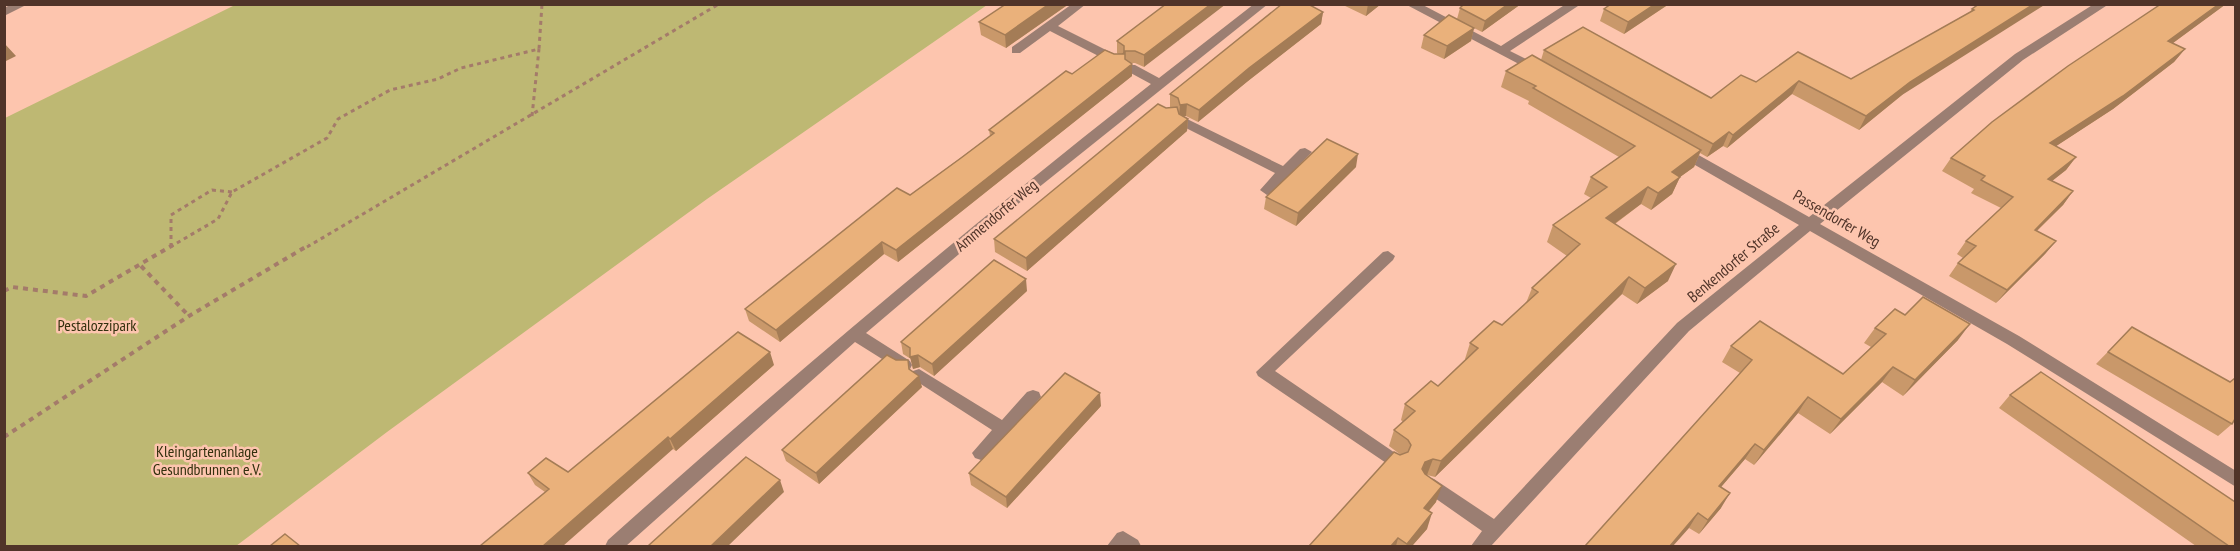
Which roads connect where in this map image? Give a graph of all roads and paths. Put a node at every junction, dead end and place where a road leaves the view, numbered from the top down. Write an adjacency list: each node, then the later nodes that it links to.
1 (22, 4): 9 (street)
2 (542, 4): 11 (path)
3 (719, 4): 18 (path)
4 (1080, 4): 10 (street)
5 (1262, 4): 17 (street, Ammendorfer Weg)
6 (1411, 4): 13 (street)
7 (1575, 4): 13 (street)
8 (2103, 4): 25 (street, Benkendorfer Straße)
9 (4, 13)
10 (1049, 26): 12 (street); 14 (street)
11 (539, 49): 18 (path); 24 (path)
12 (1016, 50)
13 (1503, 50): 16 (street)
14 (1118, 61)
15 (1131, 68): 17 (street)
16 (1554, 79)
17 (1160, 83): 31 (street, Ammendorfer Weg)
18 (532, 116): 30 (path)
19 (1185, 122): 22 (street)
20 (1666, 142): 25 (street, Passendorfer Weg)
21 (1305, 152): 22 (street)
22 (1284, 172): 23 (street)
23 (1267, 190)
24 (232, 192): 26 (path); 26 (path)
25 (1809, 223): 39 (street, Passendorfer Weg); 41 (street, Benkendorfer Straße)
26 (171, 248): 28 (path)
27 (1388, 256): 38 (street)
28 (141, 266): 29 (path); 30 (path)
29 (4, 291)
30 (189, 316): 36 (path)
31 (855, 334): 32 (street); 42 (street, Ammendorfer Weg)
32 (904, 365)
33 (920, 375): 35 (street)
34 (1033, 397): 35 (street)
35 (1003, 429): 37 (street)
36 (4, 437)
37 (981, 453)
38 (1395, 462)
39 (2235, 480)
40 (1428, 484): 41 (street)
41 (1494, 529): 45 (street, Benkendorfer Straße)
42 (614, 546)
43 (1116, 546): 44 (street)
44 (1132, 546)
45 (1480, 546)

